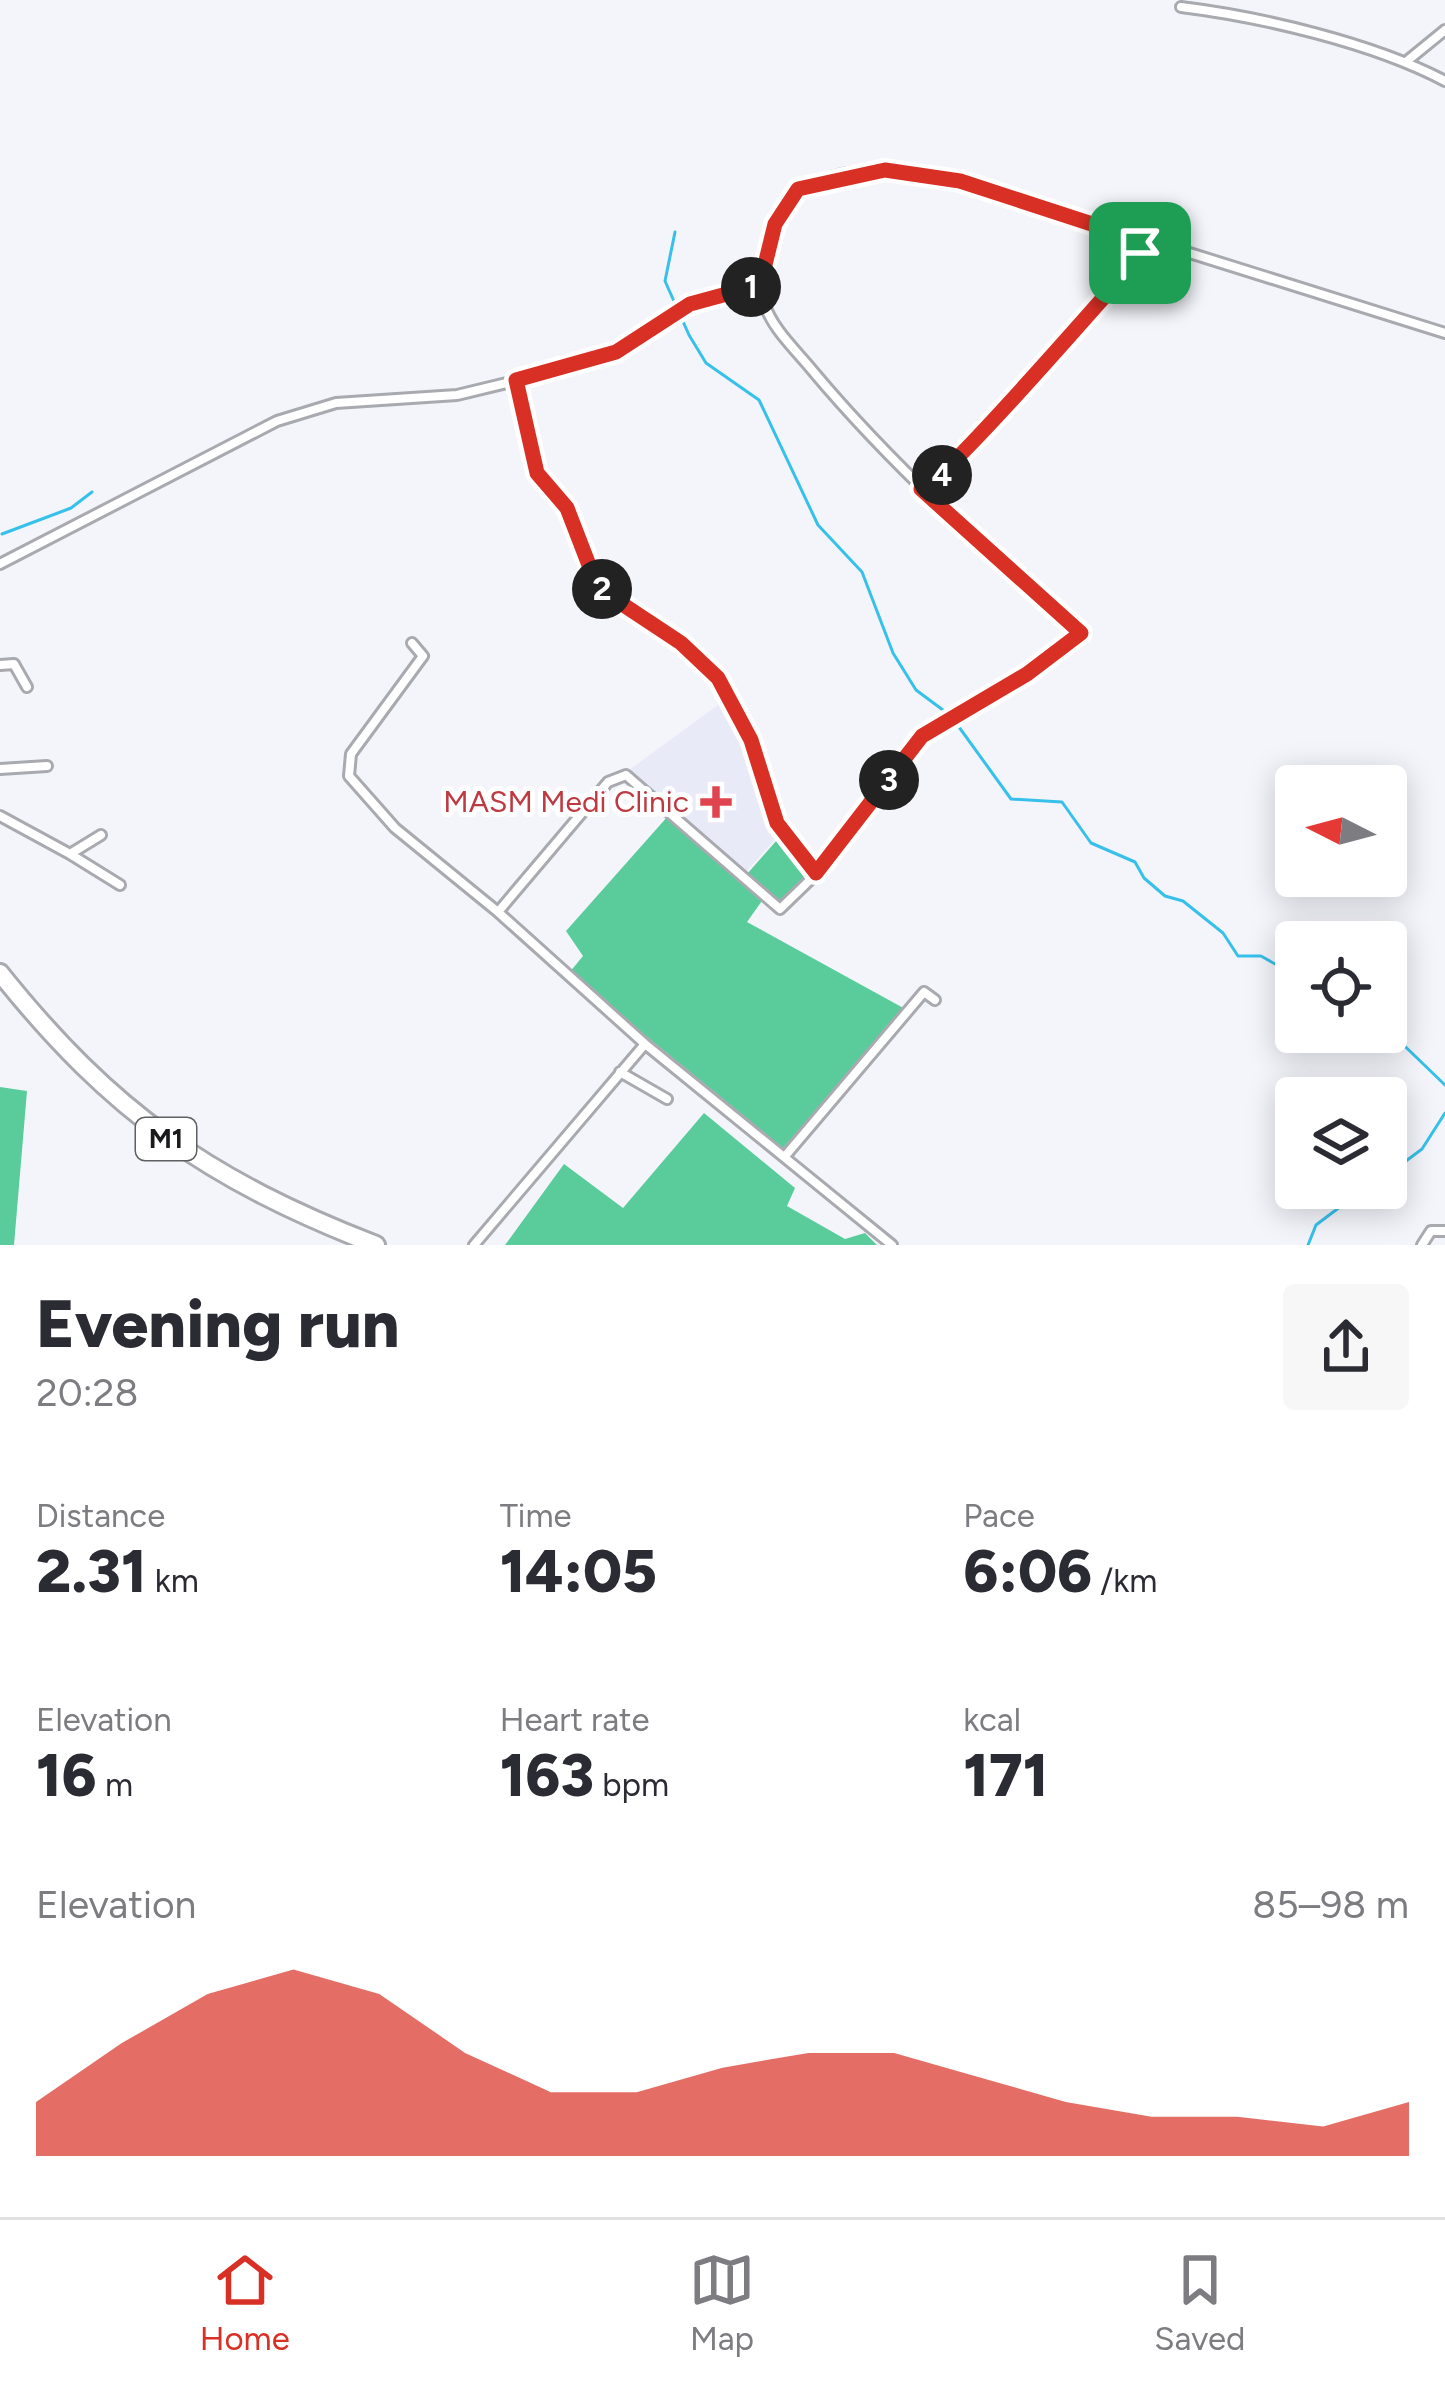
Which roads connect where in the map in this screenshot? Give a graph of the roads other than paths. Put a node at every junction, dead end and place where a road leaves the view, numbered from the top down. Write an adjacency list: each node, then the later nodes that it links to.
1 (1181, 7): 3 (street)
2 (1445, 30): 3 (street)
3 (1408, 61): 4 (street)
4 (1445, 81)
5 (1144, 241): 6 (street); 7 (street); 9 (street)
6 (760, 285): 8 (street); 9 (street)
7 (1445, 332)
8 (516, 380): 10 (street); 19 (street)
9 (921, 489): 19 (street)
10 (0, 564)
11 (412, 643): 21 (street)
12 (0, 665): 13 (street)
13 (27, 686)
14 (47, 766): 15 (street)
15 (0, 770)
16 (0, 816): 18 (street)
17 (101, 835): 18 (street)
18 (70, 854): 20 (street)
19 (816, 873): 21 (street)
20 (120, 886)
21 (498, 912): 24 (street)
22 (0, 973): 29 (highway, M1)
23 (935, 1000): 27 (street)
24 (645, 1044): 25 (street); 27 (street)
25 (620, 1072): 26 (street); 30 (street)
26 (667, 1099)
27 (786, 1155): 31 (street)
28 (1445, 1231): 32 (street)
29 (376, 1245)
30 (474, 1245)
31 (892, 1245)
32 (1422, 1245)

